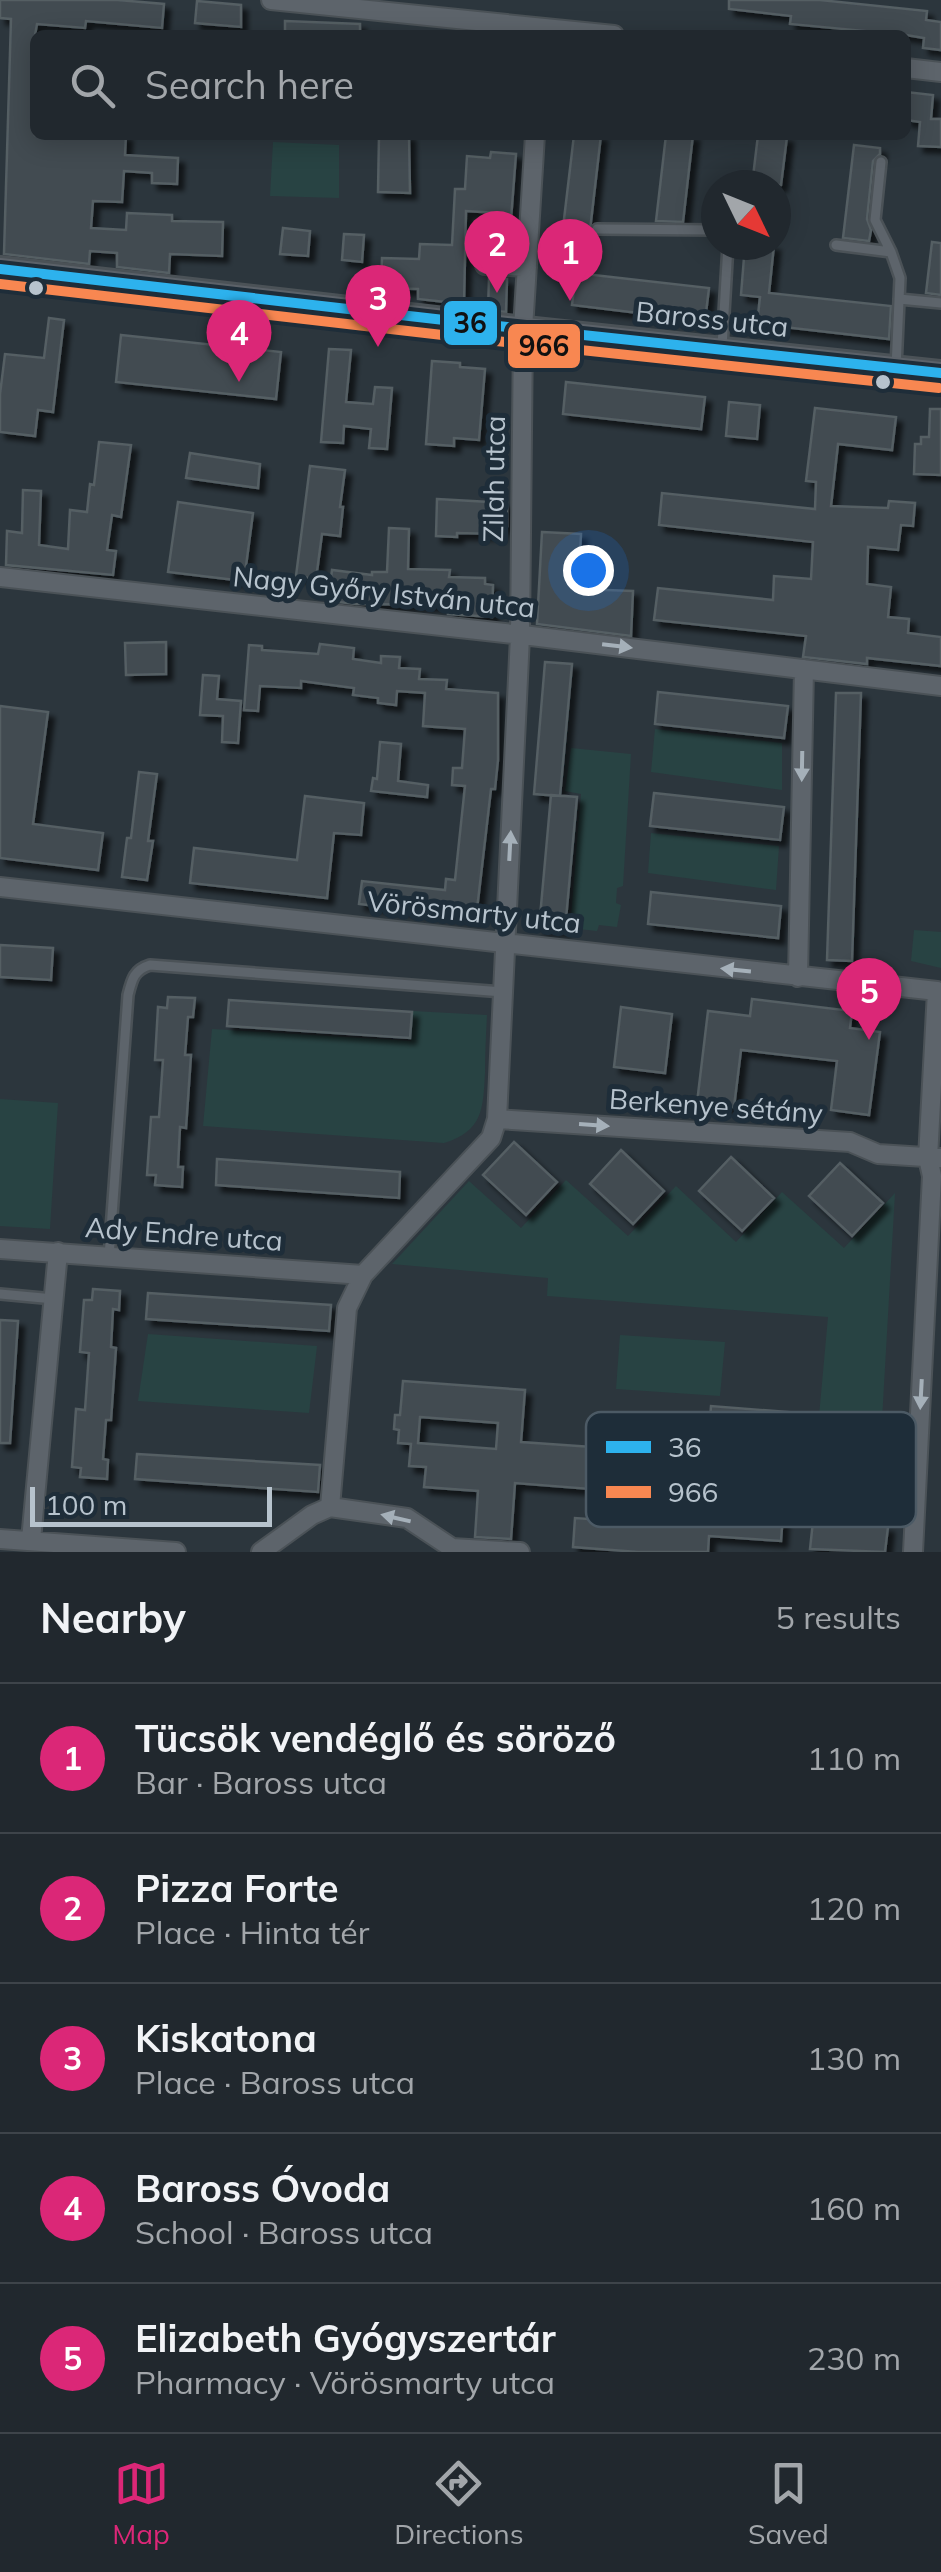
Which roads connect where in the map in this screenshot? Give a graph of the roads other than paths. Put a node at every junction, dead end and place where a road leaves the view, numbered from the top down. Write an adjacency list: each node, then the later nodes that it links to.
1 (271, 0): 2 (street)
2 (533, 30)
3 (911, 69): 4 (street)
4 (941, 72)
5 (535, 140): 13 (street, Zilah utca)
6 (881, 162): 10 (lane)
7 (597, 229): 8 (lane)
8 (701, 230)
9 (836, 246): 10 (lane)
10 (891, 252): 15 (lane)
11 (727, 260): 18 (lane)
12 (485, 265): 13 (street)
13 (527, 267): 17 (street, Zilah utca)
14 (0, 269): 17 (street, Baross utca)
15 (899, 299): 16 (lane); 19 (lane)
16 (941, 303)
17 (523, 329): 18 (street, Baross utca); 22 (street, Zilah utca)
18 (722, 350): 19 (street, Baross utca)
19 (896, 368): 20 (street, Baross utca)
20 (941, 373)
21 (0, 576): 22 (street, Nagy Győry István utca)
22 (520, 636): 23 (street, Nagy Győry István utca, one-way to 23); 26 (street, Zilah utca, one-way to 22)
23 (804, 669): 24 (street, Nagy Győry István utca); 27 (street, one-way to 27)
24 (941, 686)
25 (0, 887): 26 (street, Vörösmarty utca)
26 (506, 944): 27 (street, Vörösmarty utca, one-way to 26); 28 (street, Zilah utca)
27 (798, 976): 29 (street, Vörösmarty utca)
28 (504, 992): 30 (street, Zilah utca); 34 (lane)
29 (939, 993): 31 (street)
30 (497, 1119): 31 (street, Berkenye sétány, one-way to 31); 35 (street)
31 (935, 1158): 38 (street, one-way to 38)
32 (0, 1249): 33 (street, Ady Endre utca)
33 (58, 1252): 34 (street, Ady Endre utca); 37 (street)
34 (109, 1257): 35 (street, Ady Endre utca)
35 (363, 1275): 39 (street)
36 (0, 1294): 37 (lane)
37 (54, 1299): 42 (street)
38 (916, 1493)
39 (330, 1507): 44 (street); 45 (street, one-way to 39)
40 (914, 1527): 46 (street, one-way to 46)
41 (0, 1539): 42 (street)
42 (31, 1540): 43 (street)
43 (176, 1552)
44 (261, 1552)
45 (520, 1552)
46 (913, 1552)

